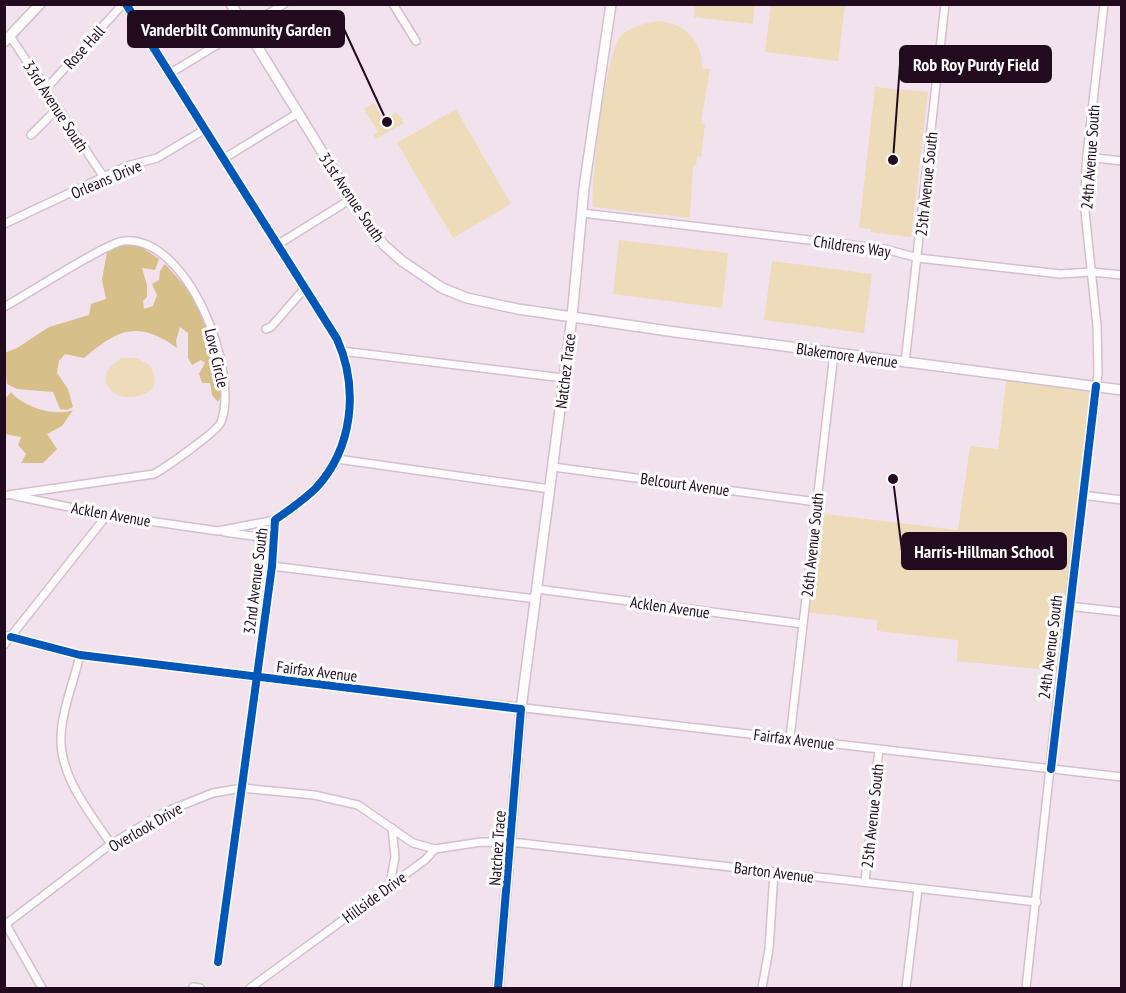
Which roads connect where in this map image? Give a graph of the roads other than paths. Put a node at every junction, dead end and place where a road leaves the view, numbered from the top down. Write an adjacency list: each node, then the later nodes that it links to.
1 (124, 4): 12 (street, 32nd Avenue South); 13 (street, Rose Hall)
2 (231, 4): 9 (main road, 31st Avenue South)
3 (284, 4): 9 (street)
4 (393, 4): 11 (street)
5 (611, 4): 23 (main road, Natchez Trace)
6 (945, 4): 26 (street, 25th Avenue South)
7 (1104, 4): 18 (street, 24th Avenue South)
8 (35, 6): 10 (main road)
9 (245, 28): 12 (street); 15 (main road, 31st Avenue South)
10 (8, 39): 13 (street, 33rd Avenue South)
11 (416, 40)
12 (170, 74): 16 (street, 32nd Avenue South)
13 (45, 90): 14 (street, 33rd Avenue South)
14 (57, 109): 17 (street); 21 (street, 33rd Avenue South)
15 (298, 112): 19 (street); 22 (main road, 31st Avenue South)
16 (204, 130): 19 (street, 32nd Avenue South); 21 (street, Orleans Drive)
17 (31, 135)
18 (1087, 157): 20 (street); 27 (street, 24th Avenue South)
19 (223, 159): 25 (street, 32nd Avenue South)
20 (1122, 161)
21 (103, 176): 24 (street, Orleans Drive)
22 (351, 199): 25 (street); 31 (main road, 31st Avenue South)
23 (582, 213): 26 (street, Childrens Way); 31 (main road, Natchez Trace)
24 (4, 224)
25 (278, 245): 29 (street, 32nd Avenue South)
26 (918, 258): 27 (street, Childrens Way); 35 (street, 25th Avenue South)
27 (1092, 272): 28 (street, Childrens Way); 37 (street, 24th Avenue South)
28 (1122, 276)
29 (305, 288): 32 (street); 33 (street, 32nd Avenue South)
30 (4, 308): 42 (street, Love Circle)
31 (572, 316): 34 (main road, Blakemore Avenue); 36 (main road, Natchez Trace)
32 (266, 329)
33 (342, 351): 36 (street); 39 (street, 32nd Avenue South)
34 (834, 353): 35 (main road, Blakemore Avenue); 45 (street, 26th Avenue South)
35 (905, 363): 37 (main road, Blakemore Avenue)
36 (563, 378): 40 (main road, Natchez Trace)
37 (1096, 386): 38 (main road, Blakemore Avenue); 43 (street, 24th Avenue South)
38 (1122, 390)
39 (337, 459): 41 (street); 47 (street, 32nd Avenue South)
40 (553, 467): 41 (main road, Natchez Trace); 45 (street, Belcourt Avenue)
41 (550, 489): 51 (main road, Natchez Trace)
42 (6, 494): 46 (street, Acklen Avenue)
43 (1082, 495): 44 (street); 52 (street, 24th Avenue South)
44 (1122, 500)
45 (817, 502): 54 (street, 26th Avenue South)
46 (107, 514): 48 (street, Acklen Avenue); 55 (street)
47 (275, 520): 48 (street, Acklen Avenue); 49 (street, 32nd Avenue South)
48 (218, 531): 49 (street, Acklen Avenue)
49 (274, 539): 50 (street, 32nd Avenue South)
50 (272, 566): 51 (street, Acklen Avenue); 58 (street, 32nd Avenue South)
51 (537, 594): 54 (street, Acklen Avenue); 59 (main road, Natchez Trace)
52 (1068, 606): 53 (street); 62 (street, 24th Avenue South)
53 (1122, 612)
54 (804, 624): 60 (street, 26th Avenue South)
55 (8, 636): 56 (street); 57 (street, Fairfax Avenue)
56 (4, 645)
57 (80, 655): 58 (street, Fairfax Avenue); 67 (street)
58 (256, 677): 59 (street, Fairfax Avenue); 64 (street, 32nd Avenue South)
59 (521, 709): 60 (street, Fairfax Avenue); 66 (main road, Natchez Trace)
60 (790, 738): 61 (street, Fairfax Avenue)
61 (879, 749): 62 (street, Fairfax Avenue); 70 (street, 25th Avenue South)
62 (1051, 769): 63 (street, Fairfax Avenue); 73 (street, 24th Avenue South)
63 (1122, 777)
64 (242, 788): 65 (street, Overlook Drive); 67 (street, Overlook Drive); 75 (street, 32nd Avenue South)
65 (392, 828): 68 (street, Overlook Drive); 71 (street)
66 (511, 842): 68 (street); 69 (street, Barton Avenue); 78 (main road, Natchez Trace)
67 (111, 844): 74 (street, Overlook Drive)
68 (435, 849): 71 (street, Hillside Drive)
69 (774, 872): 70 (street, Barton Avenue); 79 (street)
70 (864, 882): 72 (street, Barton Avenue)
71 (390, 884): 77 (street, Hillside Drive)
72 (918, 889): 73 (street, Barton Avenue); 80 (street)
73 (1037, 902): 81 (street, 24th Avenue South)
74 (5, 922): 76 (street)
75 (218, 962)
76 (42, 988)
77 (250, 988)
78 (498, 988)
79 (762, 988)
80 (906, 988)
81 (1026, 988)

